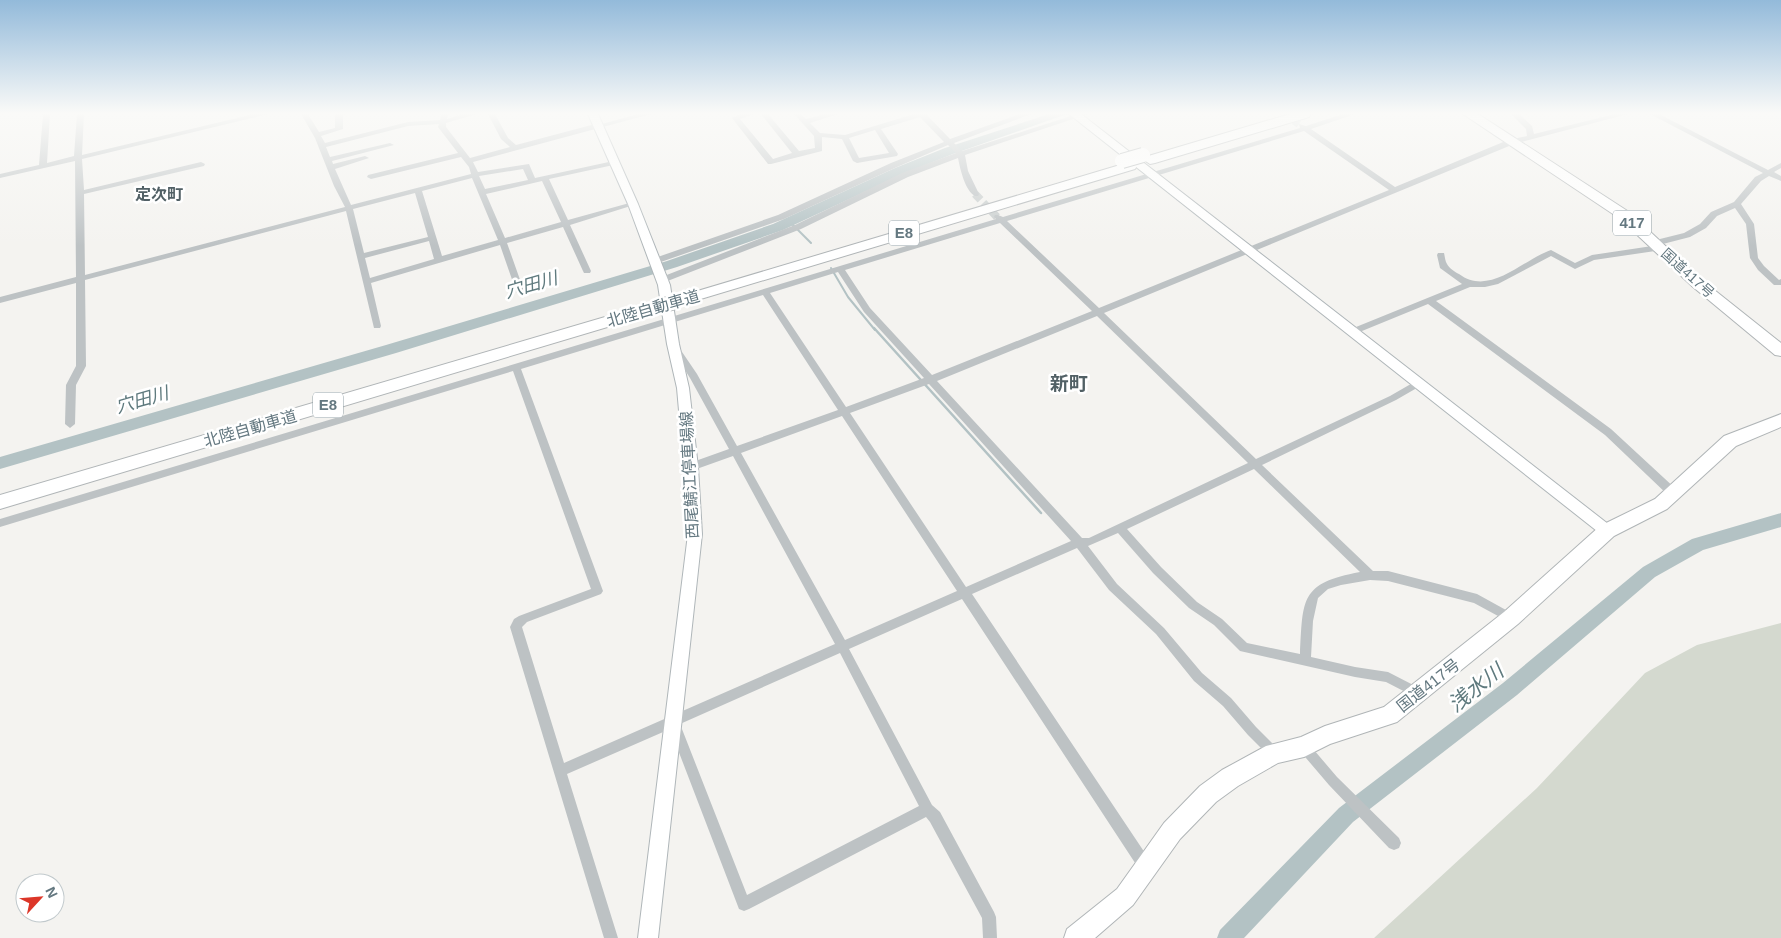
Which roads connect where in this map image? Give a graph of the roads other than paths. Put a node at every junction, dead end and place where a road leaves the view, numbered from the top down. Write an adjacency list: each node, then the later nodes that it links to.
1 (78, 157): 41 (street)
2 (43, 158): 27 (street)
3 (75, 158): 27 (street)
4 (327, 158): 26 (street)
5 (350, 158): 26 (street)
6 (365, 158): 26 (street)
7 (466, 158): 31 (street); 34 (street)
8 (503, 158): 29 (street)
9 (613, 158): 24 (main road, 西尾鯖江停車場線)
10 (768, 158): 11 (street)
11 (785, 158)
12 (852, 158): 13 (street)
13 (875, 158)
14 (912, 158): 55 (street)
15 (948, 158): 58 (street)
16 (961, 158): 42 (street)
17 (1132, 158): 32 (main road)
18 (1146, 158): 67 (highway, 北陸自動車道 / E8, bridge)
19 (1203, 158): 32 (street)
20 (1350, 158): 39 (street)
21 (1473, 158): 39 (street)
22 (1536, 158): 50 (highway, 国道417号 / 417)
23 (1740, 158): 30 (street)
24 (615, 162): 35 (street); 43 (main road, 西尾鯖江停車場線)
25 (201, 164): 41 (street)
26 (330, 164): 45 (street)
27 (42, 166): 33 (street)
28 (1781, 166): 30 (street)
29 (505, 169): 31 (street); 37 (street)
30 (1768, 172): 36 (street); 44 (street)
31 (475, 175): 38 (street); 40 (street)
32 (1154, 175): 46 (street); 51 (main road)
33 (0, 176)
34 (371, 177)
35 (545, 178): 37 (street); 47 (street)
36 (1781, 179)
37 (532, 181): 40 (street)
38 (418, 190): 45 (street); 48 (street)
39 (1394, 190): 51 (street)
40 (482, 192): 49 (street)
41 (80, 193): 59 (street)
42 (975, 194)
43 (633, 204): 47 (street); 55 (main road, 西尾鯖江停車場線)
44 (1737, 204): 50 (street); 61 (street)
45 (349, 208): 53 (street); 59 (street)
46 (999, 218): 56 (street); 68 (street)
47 (566, 224): 49 (street); 57 (street)
48 (433, 238): 53 (street); 54 (street)
49 (502, 242): 54 (street); 63 (street)
50 (1657, 245): 62 (street); 73 (highway, 国道417号 / 417)
51 (1250, 250): 68 (street); 71 (main road)
52 (1441, 255): 62 (street)
53 (360, 257): 60 (street)
54 (439, 260): 60 (street)
55 (655, 262): 58 (main road, 西尾鯖江停車場線)
56 (840, 269): 64 (street); 75 (street)
57 (587, 271)
58 (661, 277): 69 (main road, 西尾鯖江停車場線)
59 (81, 279): 65 (street); 79 (street)
60 (366, 282): 70 (street)
61 (1781, 282)
62 (1471, 284): 66 (street)
63 (520, 291)
64 (765, 292): 69 (street); 77 (street)
65 (0, 300)
66 (1429, 300): 71 (street); 84 (street)
67 (655, 303): 83 (highway, 北陸自動車道 / E8); 85 (highway, 北陸自動車道 / E8)
68 (1098, 312): 75 (street); 81 (street)
69 (670, 321): 72 (main road, 西尾鯖江停車場線); 74 (street)
70 (377, 326)
71 (1355, 334): 76 (main road)
72 (673, 344): 80 (street); 82 (main road, 西尾鯖江停車場線)
73 (1781, 350)
74 (516, 367): 86 (street); 99 (street)
75 (932, 379): 77 (street); 89 (street)
76 (1419, 383): 81 (street); 88 (main road)
77 (842, 411): 80 (street); 91 (street)
78 (1781, 420): 84 (highway, 国道417号)
79 (70, 424)
80 (735, 451): 82 (street); 93 (street)
81 (1253, 463): 87 (street); 90 (street)
82 (692, 467): 96 (main road, 西尾鯖江停車場線)
83 (0, 491)
84 (1673, 493): 88 (highway, 国道417号)
85 (0, 502)
86 (0, 522)
87 (1120, 528): 89 (street); 94 (street)
88 (1608, 531): 92 (highway, 国道417号)
89 (1079, 542): 91 (street); 98 (street)
90 (1370, 575): 92 (street); 94 (street)
91 (963, 592): 93 (street); 102 (street)
92 (1511, 618): 95 (highway, 国道417号)
93 (840, 647): 96 (street); 100 (street)
94 (1305, 660): 95 (street)
95 (1419, 694): 97 (highway, 国道417号)
96 (672, 721): 99 (street); 100 (street); 104 (main road, 西尾鯖江停車場線)
97 (1304, 747): 98 (highway, 国道417号); 101 (street)
98 (1274, 753): 102 (highway, 国道417号)
99 (560, 771): 103 (street)
100 (927, 809): 105 (street)
101 (1394, 844)
102 (1146, 867): 106 (highway, 国道417号)
103 (611, 938)
104 (648, 938)
105 (990, 938)
106 (1076, 938)

